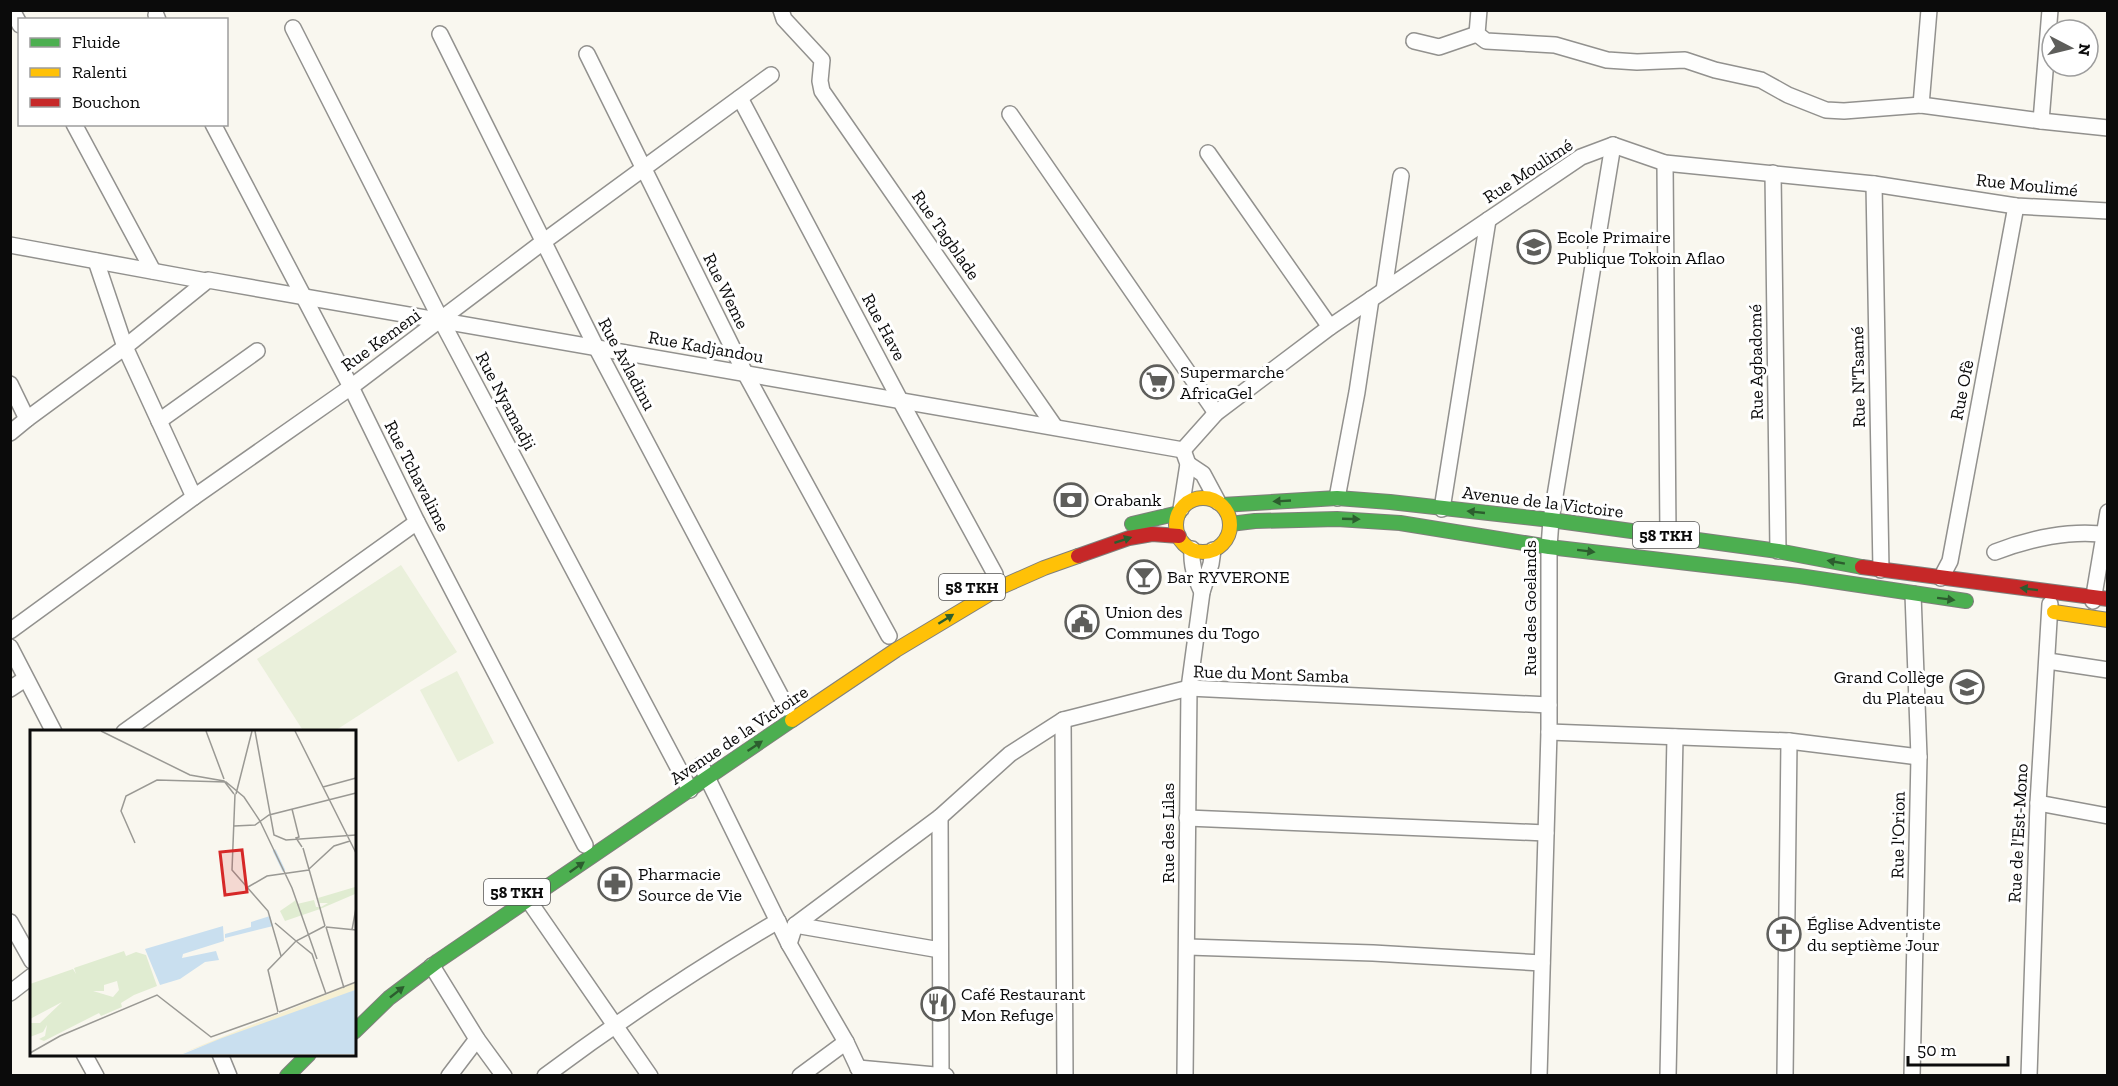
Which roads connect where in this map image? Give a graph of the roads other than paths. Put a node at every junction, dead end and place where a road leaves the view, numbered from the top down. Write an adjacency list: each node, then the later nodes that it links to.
1 (782, 10): 47 (street, Rue Tagblade)
2 (1479, 10): 7 (street)
3 (1929, 10): 12 (street)
4 (2050, 10): 14 (street)
5 (293, 28): 35 (street, Rue Nyamadji)
6 (440, 34): 28 (street, Rue Avladinu)
7 (1477, 34): 8 (street); 12 (street)
8 (1414, 41)
9 (587, 54): 21 (street, Rue Weme)
10 (771, 75): 11 (street, Rue Kemeni)
11 (740, 98): 21 (street, Rue Kemeni); 43 (street, Rue Have)
12 (1922, 105): 14 (street)
13 (1011, 114): 44 (street)
14 (2041, 121): 17 (street)
15 (75, 126): 31 (street)
16 (214, 126): 34 (street, Rue Tchavalime)
17 (2108, 128)
18 (1613, 145): 20 (street, Rue Moulimé); 27 (street, Rue Moulimé); 56 (street, Rue des Goelands)
19 (1208, 153): 36 (street)
20 (1665, 163): 22 (street, Rue Moulimé); 62 (street)
21 (644, 168): 28 (street, Rue Kemeni); 40 (street, Rue Weme)
22 (1773, 173): 24 (street, Rue Moulimé); 66 (street, Rue Agbadomé)
23 (1401, 176): 33 (street)
24 (1874, 184): 25 (street, Rue Moulimé); 68 (street, Rue N'Tsamé)
25 (2016, 206): 26 (street, Rue Moulimé); 70 (street, Rue Ofè)
26 (2108, 211)
27 (1488, 220): 33 (street, Rue Moulimé); 53 (street)
28 (543, 242): 35 (street, Rue Kemeni); 38 (street, Rue Avladinu)
29 (10, 245): 30 (street, Rue Kadjandou)
30 (96, 261): 31 (street, Rue Kadjandou); 37 (street)
31 (153, 271): 32 (street, Rue Kadjandou)
32 (207, 280): 34 (street, Rue Kadjandou); 37 (street)
33 (1377, 295): 36 (street, Rue Moulimé); 51 (street)
34 (302, 296): 35 (street, Rue Kadjandou); 42 (street, Rue Tchavalime)
35 (441, 320): 38 (street, Rue Kadjandou); 42 (street, Rue Kemeni); 98 (street, Rue Nyamadji)
36 (1330, 327): 44 (street, Rue Moulimé)
37 (124, 347): 45 (street); 46 (street)
38 (596, 347): 40 (street, Rue Kadjandou); 89 (street, Rue Avladinu)
39 (257, 351): 46 (street)
40 (745, 373): 43 (street, Rue Kadjandou); 80 (street, Rue Weme)
41 (10, 384): 45 (street)
42 (351, 387): 50 (street, Rue Kemeni); 57 (street, Rue Tchavalime)
43 (900, 400): 47 (street, Rue Kadjandou); 69 (street, Rue Have)
44 (1216, 413): 49 (street, Rue Moulimé)
45 (27, 419): 48 (street)
46 (159, 421): 50 (street)
47 (1055, 427): 49 (street, Rue Kadjandou)
48 (10, 433)
49 (1185, 457): 52 (street); 54 (street)
50 (194, 497): 79 (street, Rue Kemeni)
51 (1337, 498): 52 (highway, Avenue de la Victoire / 58 TKH, one-way to 52); 53 (highway, Avenue de la Victoire / 58 TKH)
52 (1220, 504): 54 (highway); 58 (highway)
53 (1442, 509): 56 (highway, Avenue de la Victoire / 58 TKH, one-way to 53)
54 (1180, 511): 59 (highway); 61 (highway)
55 (2108, 512): 60 (street)
56 (1551, 520): 62 (highway, Avenue de la Victoire / 58 TKH); 63 (street, Rue des Goelands)
57 (417, 522): 92 (street); 105 (street, Rue Tchavalime)
58 (1230, 524): 63 (highway, 58 TKH, one-way to 63); 65 (highway)
59 (1115, 528)
60 (2106, 535): 67 (street); 74 (street)
61 (1179, 536): 64 (highway); 97 (highway, Avenue de la Victoire / 58 TKH, one-way to 61)
62 (1668, 536): 66 (highway, Avenue de la Victoire / 58 TKH)
63 (1550, 547): 73 (highway, 58 TKH, one-way to 73); 88 (street, Rue des Goelands)
64 (1192, 549): 65 (highway); 71 (street, Rue des Lilas)
65 (1213, 550): 71 (street, Rue des Lilas)
66 (1778, 551): 68 (highway, Avenue de la Victoire / 58 TKH, one-way to 66)
67 (1995, 552)
68 (1881, 570): 70 (highway, Avenue de la Victoire / 58 TKH)
69 (995, 574)
70 (1941, 578): 72 (highway, Avenue de la Victoire / 58 TKH, one-way to 70)
71 (1202, 592): 86 (street, Rue des Lilas)
72 (2051, 592): 74 (highway, Avenue de la Victoire / 58 TKH); 76 (street, Rue de l'Est-Mono)
73 (1913, 594): 75 (highway, 58 TKH, one-way to 75); 96 (street, Rue l'Orion)
74 (2101, 598): 77 (street)
75 (1982, 603)
76 (2044, 611): 77 (highway); 82 (street, Rue de l'Est-Mono)
77 (2092, 617): 78 (highway)
78 (2108, 620)
79 (10, 631)
80 (889, 636)
81 (10, 647): 84 (street)
82 (2048, 662): 83 (street); 99 (street, Rue de l'Est-Mono)
83 (2108, 670)
84 (25, 679): 87 (street); 91 (street)
85 (824, 682): 89 (highway, Avenue de la Victoire / 58 TKH)
86 (1189, 688): 88 (street, Rue du Mont Samba); 90 (street, Rue du Mont Samba); 103 (street, Rue des Lilas)
87 (10, 689)
88 (1549, 705): 93 (street, Rue des Goelands)
89 (787, 708): 97 (highway, Avenue de la Victoire / 58 TKH)
90 (1063, 720): 102 (street, Rue du Mont Samba); 137 (street)
91 (53, 730)
92 (127, 730)
93 (1549, 732): 94 (street); 104 (street, Rue des Goelands)
94 (1676, 737): 95 (street); 140 (street)
95 (1789, 741): 96 (street); 141 (street)
96 (1918, 757): 142 (street, Rue l'Orion)
97 (709, 764): 98 (highway, Avenue de la Victoire / 58 TKH); 107 (street)
98 (682, 783): 106 (highway, Avenue de la Victoire / 58 TKH, one-way to 98)
99 (2038, 802): 101 (street); 143 (street, Rue de l'Est-Mono)
100 (634, 811): 105 (highway, 58 TKH)
101 (2108, 816)
102 (940, 817): 109 (street, Rue du Mont Samba); 112 (street)
103 (1188, 818): 104 (street); 111 (street, Rue des Lilas)
104 (1546, 833): 114 (street, Rue des Goelands)
105 (585, 844): 118 (highway, 58 TKH)
106 (529, 901): 115 (highway, Avenue de la Victoire / 58 TKH); 119 (street)
107 (777, 921): 110 (street); 119 (street)
108 (10, 922): 113 (street)
109 (795, 925): 110 (street); 112 (street)
110 (789, 944): 122 (street)
111 (1188, 947): 114 (street); 138 (street, Rue des Lilas)
112 (940, 950): 127 (street)
113 (30, 957)
114 (1542, 963): 139 (street, Rue des Goelands)
115 (432, 966): 120 (highway, Avenue de la Victoire / 58 TKH, one-way to 115); 121 (street)
116 (30, 978): 117 (street)
117 (10, 993)
118 (373, 993)
119 (615, 1024): 133 (street); 134 (street)
120 (356, 1030)
121 (477, 1040): 131 (street); 132 (street)
122 (846, 1042): 126 (street); 135 (street)
123 (85, 1056): 128 (street)
124 (221, 1056): 129 (street)
125 (307, 1056): 130 (highway)
126 (860, 1072): 127 (street)
127 (941, 1075): 136 (street)
128 (96, 1076)
129 (229, 1076)
130 (288, 1076)
131 (449, 1076)
132 (504, 1076)
133 (545, 1076)
134 (650, 1076)
135 (800, 1076)
136 (946, 1076)
137 (1065, 1076)
138 (1185, 1076)
139 (1539, 1076)
140 (1668, 1076)
141 (1785, 1076)
142 (1912, 1076)
143 (2029, 1076)

